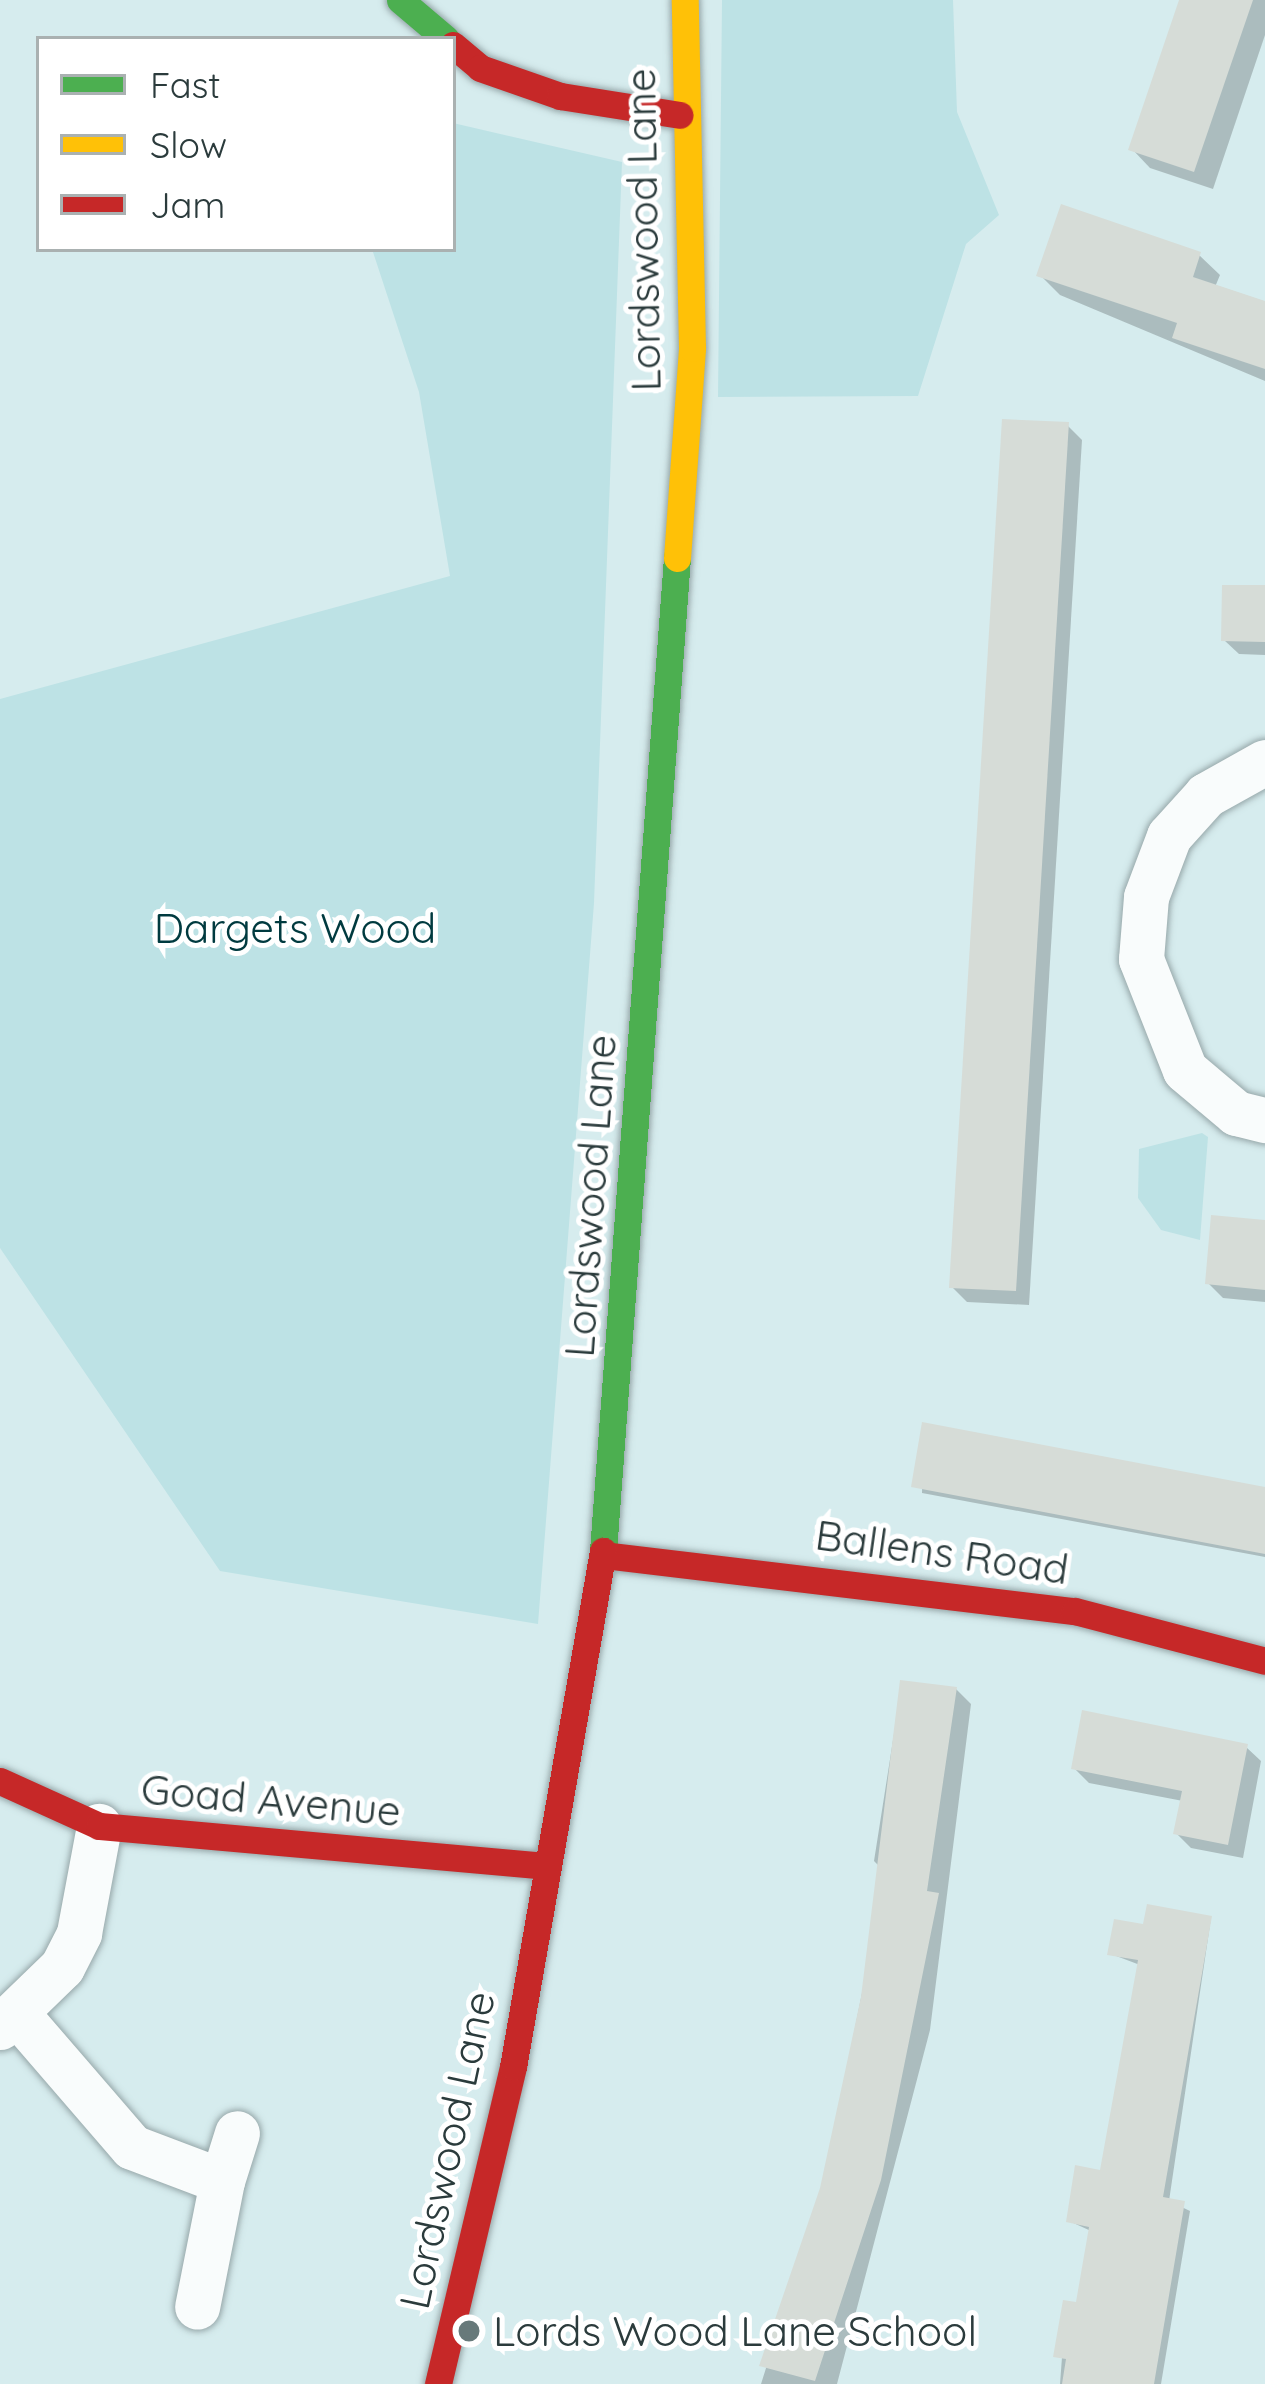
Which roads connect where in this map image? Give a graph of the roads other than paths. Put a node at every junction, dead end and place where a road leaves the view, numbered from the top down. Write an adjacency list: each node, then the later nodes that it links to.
1 (400, 0): 3 (street)
2 (685, 0): 5 (street, Lordswood Lane)
3 (442, 36)
4 (456, 48): 5 (street)
5 (680, 115): 8 (street, Lordswood Lane)
6 (1265, 762): 7 (street)
7 (1265, 1120)
8 (603, 1555): 9 (street, Ballens Road); 12 (street, Lordswood Lane)
9 (1265, 1661)
10 (0, 1781): 11 (street, Goad Avenue)
11 (99, 1826): 12 (street, Goad Avenue); 13 (street)
12 (546, 1866): 17 (street, Lordswood Lane)
13 (9, 2021): 15 (street)
14 (237, 2133): 15 (street)
15 (222, 2181): 16 (street)
16 (197, 2307)
17 (438, 2384)

